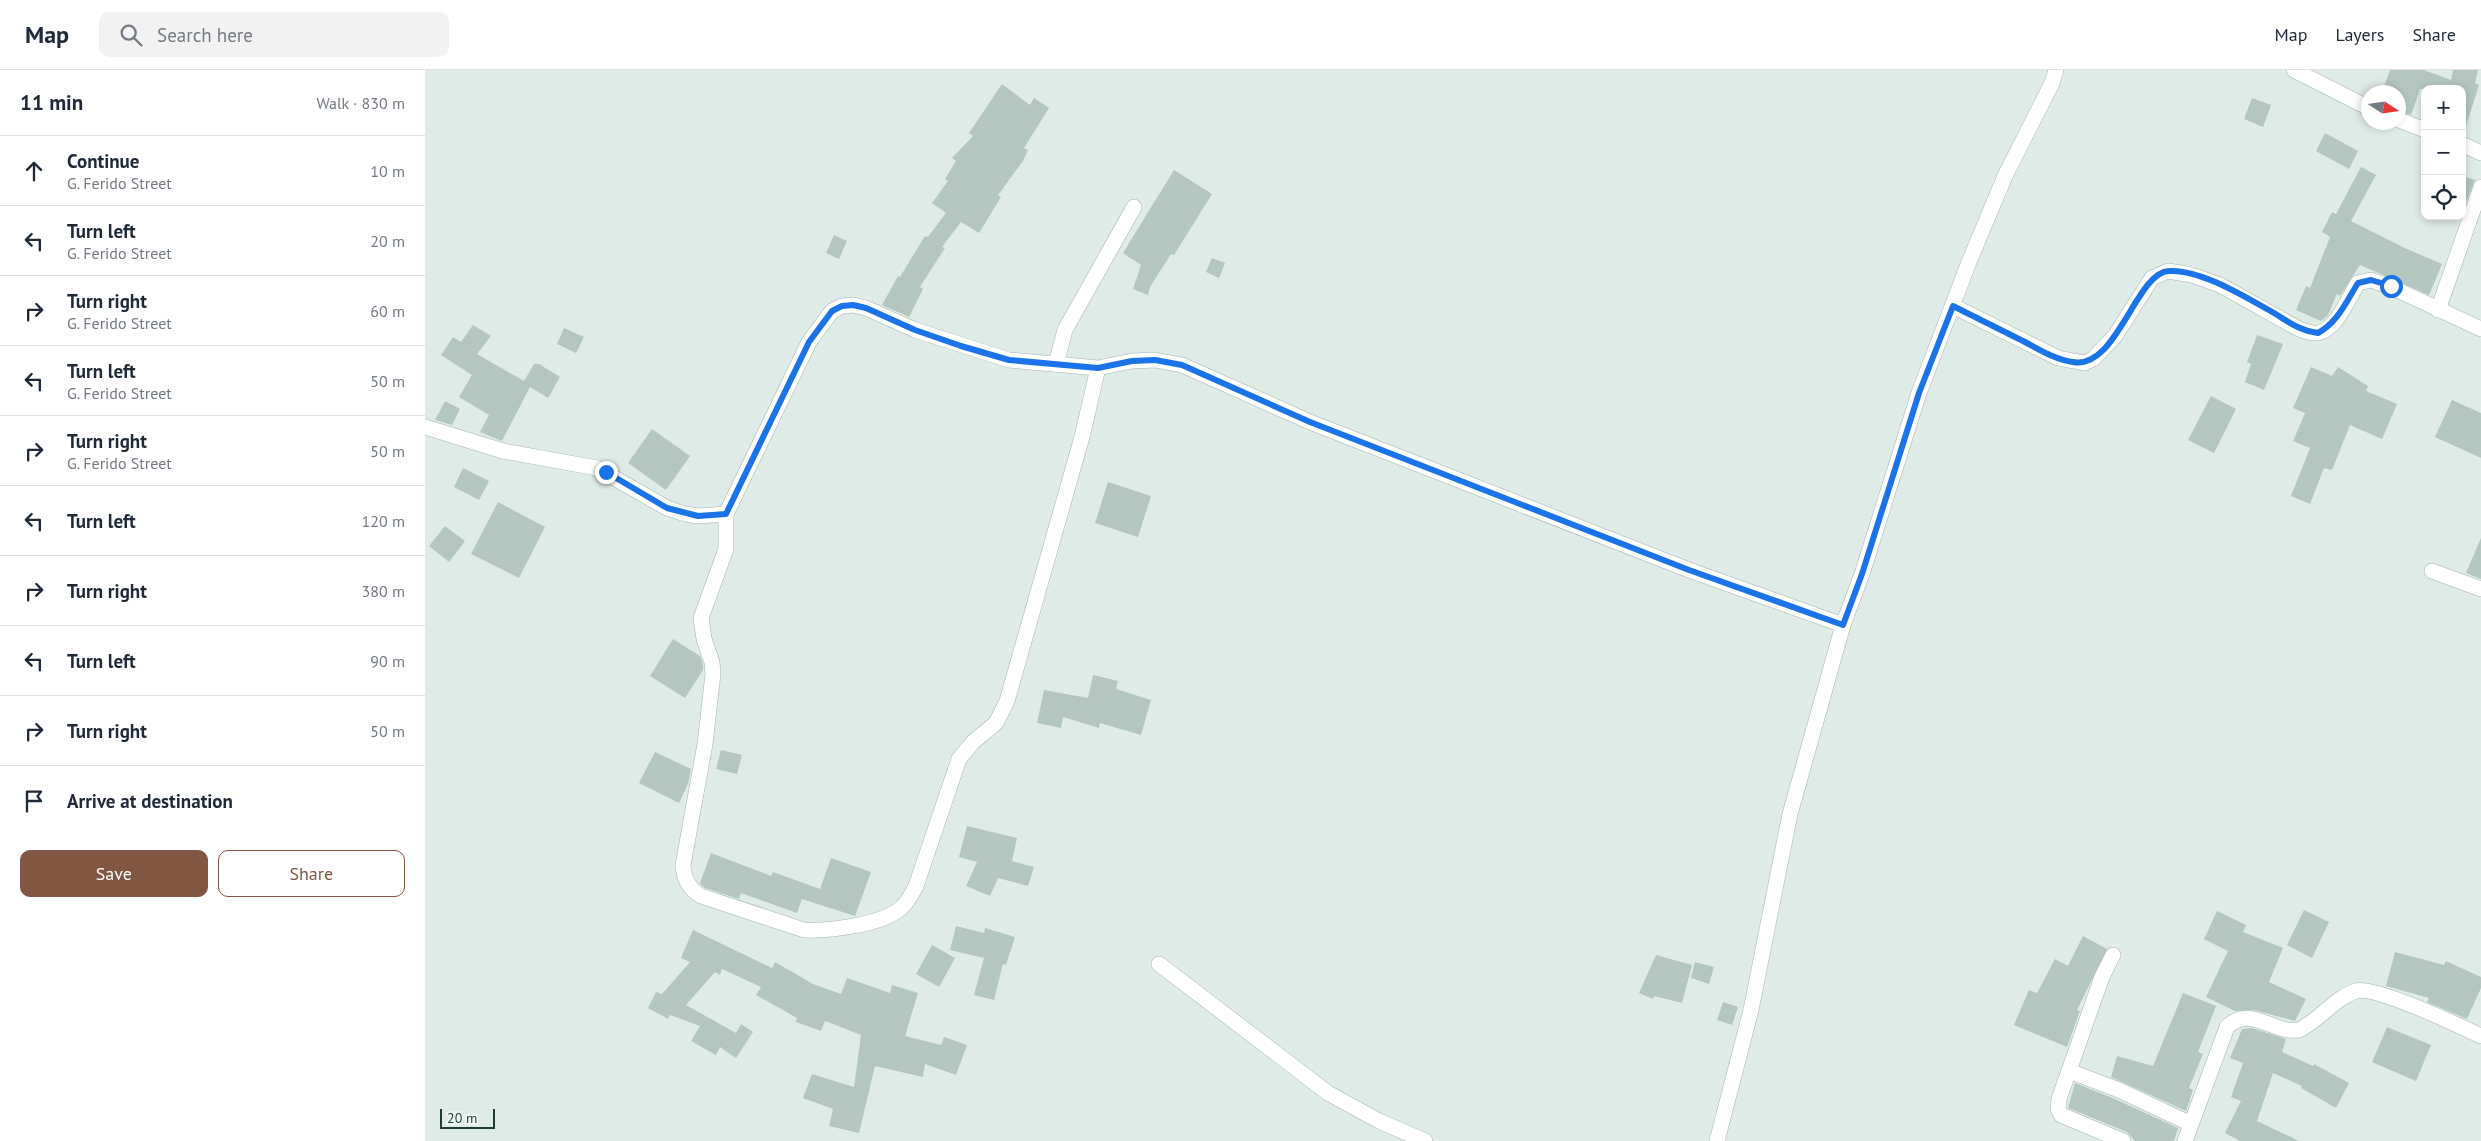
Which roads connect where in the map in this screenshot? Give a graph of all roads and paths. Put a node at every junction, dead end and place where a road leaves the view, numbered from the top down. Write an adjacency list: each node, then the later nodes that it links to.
1 (2056, 70): 10 (street)
2 (2294, 70): 3 (street)
3 (2361, 104)
4 (2406, 123): 5 (street)
5 (2421, 128)
6 (2466, 146): 7 (street)
7 (2481, 153)
8 (2481, 187): 11 (street)
9 (1134, 207): 13 (street)
10 (1953, 306): 11 (street); 19 (street)
11 (2438, 310): 12 (street)
12 (2481, 329)
13 (1056, 364): 14 (street); 16 (street)
14 (1098, 368): 16 (street); 19 (street)
15 (425, 427): 16 (street)
16 (726, 514)
17 (2432, 571): 18 (street)
18 (2481, 589)
19 (1843, 625): 26 (street)
20 (2113, 955): 23 (street)
21 (1159, 964): 25 (street)
22 (2481, 1036): 24 (street)
23 (2069, 1071): 24 (street); 27 (street)
24 (2191, 1124): 28 (street)
25 (1425, 1141)
26 (1717, 1141)
27 (2123, 1141)
28 (2185, 1141)

